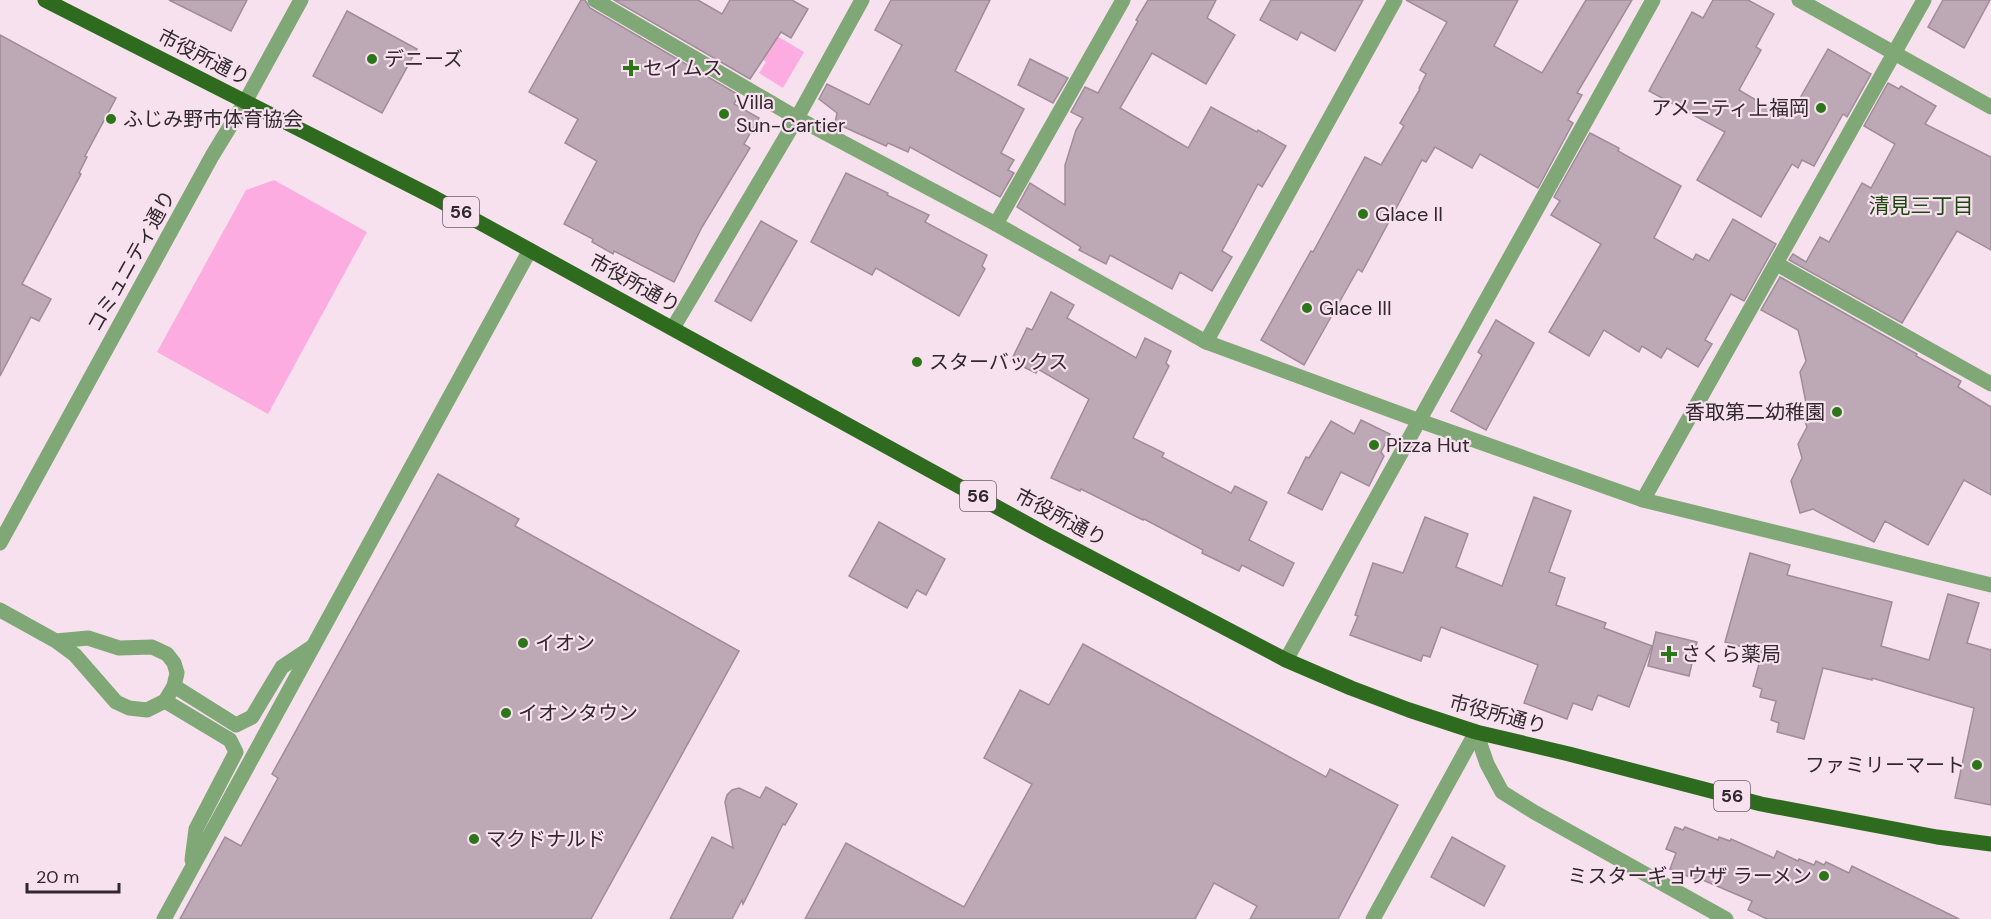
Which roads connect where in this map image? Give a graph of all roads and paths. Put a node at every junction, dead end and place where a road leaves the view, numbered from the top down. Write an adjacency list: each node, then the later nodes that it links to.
1 (45, 0): 11 (main road, 市役所通り / 56)
2 (301, 0): 11 (street, コミュニティ通り)
3 (595, 0): 13 (street)
4 (862, 0): 13 (street)
5 (1123, 0): 14 (street)
6 (1395, 0): 18 (street)
7 (1653, 0): 20 (street)
8 (1798, 0): 10 (street)
9 (1924, 0): 10 (street)
10 (1893, 54): 12 (street); 16 (street)
11 (245, 102): 15 (main road, 市役所通り / 56); 22 (street, コミュニティ通り)
12 (1991, 107)
13 (797, 118): 14 (street); 17 (street)
14 (996, 224): 18 (street)
15 (530, 250): 17 (main road, 市役所通り / 56); 26 (street)
16 (1777, 264): 19 (street); 21 (street)
17 (673, 328): 27 (main road, 市役所通り / 56)
18 (1206, 342): 20 (street)
19 (1991, 384)
20 (1420, 421): 21 (street); 27 (street)
21 (1643, 500): 23 (street)
22 (0, 543)
23 (1991, 585)
24 (0, 610): 25 (street)
25 (57, 641): 29 (street); 30 (street)
26 (314, 646): 28 (street); 29 (street)
27 (1286, 660): 31 (main road, 市役所通り / 56)
28 (298, 674): 32 (street); 34 (street)
29 (174, 686): 30 (street)
30 (165, 701): 32 (street)
31 (1476, 732): 33 (main road, 市役所通り / 56); 36 (street); 37 (street)
32 (233, 748): 34 (street)
33 (1991, 844)
34 (191, 869): 35 (street)
35 (164, 919)
36 (1373, 919)
37 (1726, 919)

